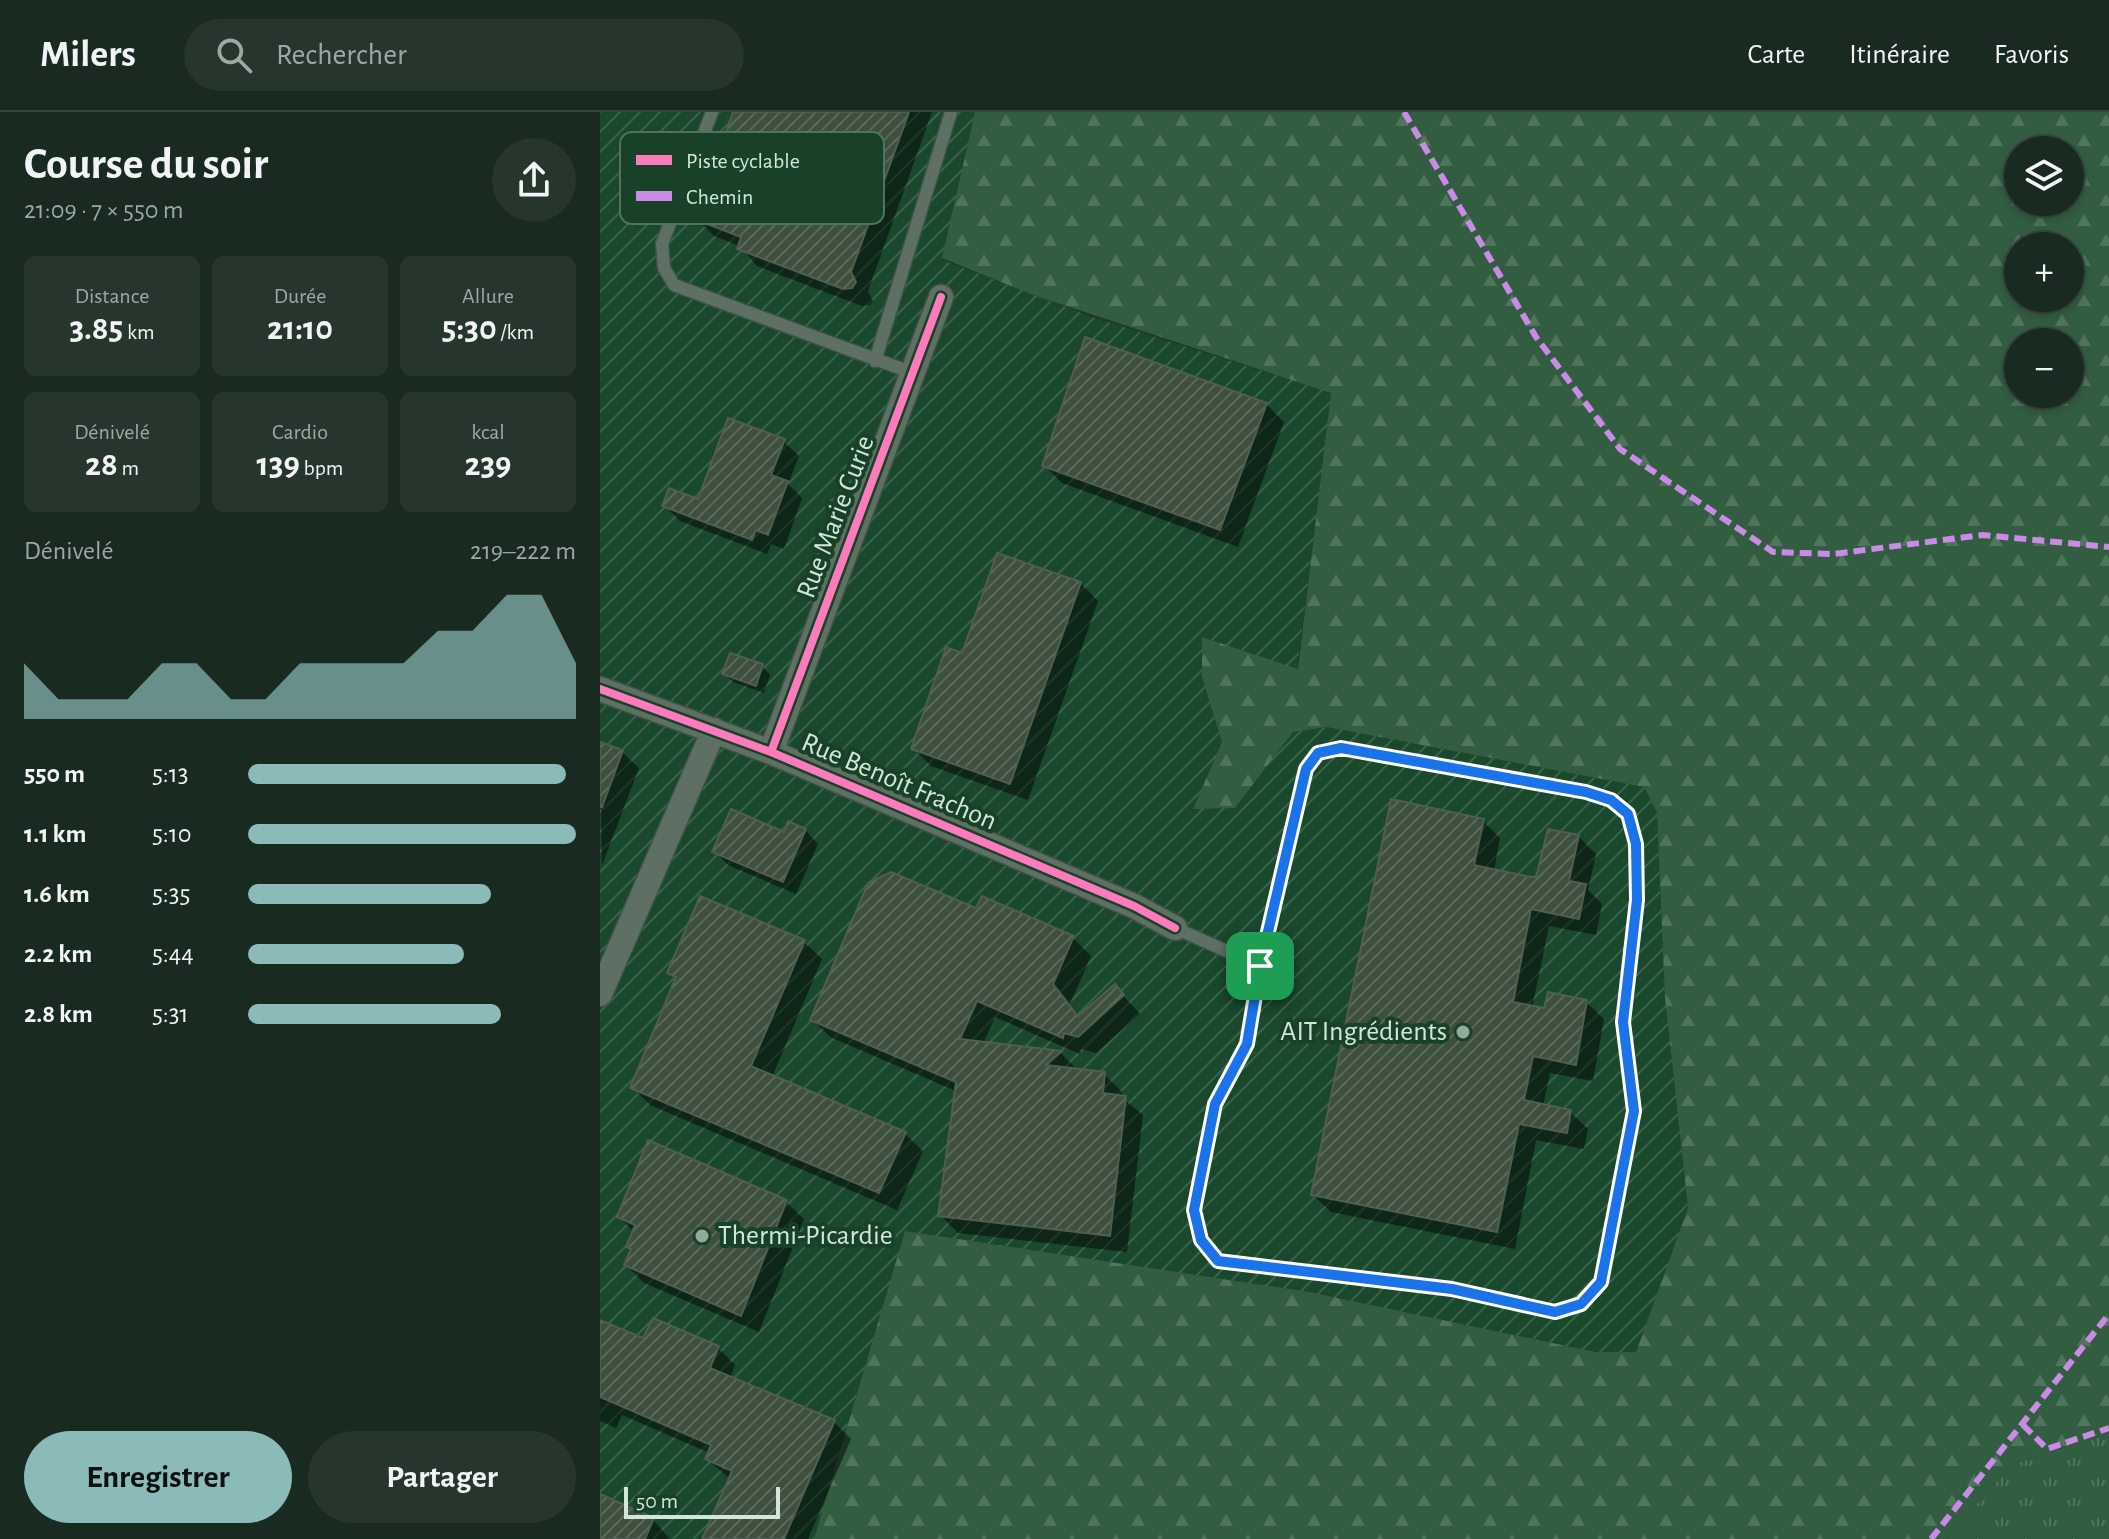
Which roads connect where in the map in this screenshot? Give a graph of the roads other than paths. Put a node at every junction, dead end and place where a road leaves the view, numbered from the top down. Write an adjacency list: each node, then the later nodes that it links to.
1 (712, 112): 3 (lane)
2 (951, 112): 6 (lane)
3 (704, 132)
4 (670, 224): 6 (lane)
5 (941, 297): 7 (street, Rue Marie Curie)
6 (875, 361): 7 (lane)
7 (913, 373): 10 (street, Rue Marie Curie)
8 (600, 689): 9 (street, Rue Benoît Frachon)
9 (714, 730): 10 (street, Rue Benoît Frachon); 13 (street)
10 (771, 752): 11 (street, Rue Benoît Frachon)
11 (1175, 928): 12 (lane)
12 (1260, 966): 12 (lane)
13 (600, 994)

